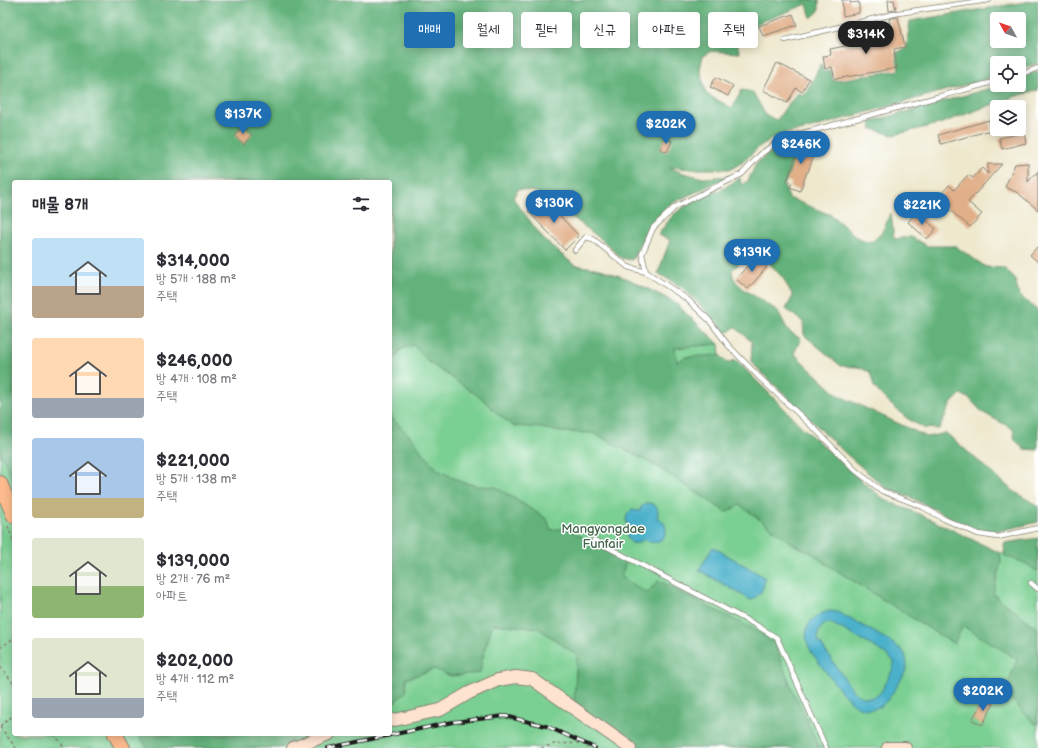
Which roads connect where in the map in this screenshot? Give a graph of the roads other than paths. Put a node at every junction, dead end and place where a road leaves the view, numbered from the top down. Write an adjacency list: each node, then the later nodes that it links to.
1 (989, 0): 2 (lane)
2 (785, 40)
3 (1038, 68): 4 (lane)
4 (1026, 72)
5 (990, 83): 7 (lane)
6 (575, 250): 7 (lane)
7 (646, 272): 10 (lane)
8 (0, 482): 9 (main road)
9 (12, 511)
10 (1038, 528)
11 (594, 540): 20 (lane)
12 (1031, 583): 13 (lane)
13 (1038, 589)
14 (392, 721): 19 (street)
15 (116, 736): 17 (main road)
16 (324, 736): 18 (street)
17 (123, 748)
18 (293, 748)
19 (630, 748)
20 (826, 748)
21 (888, 748): 22 (street)
22 (905, 748)

